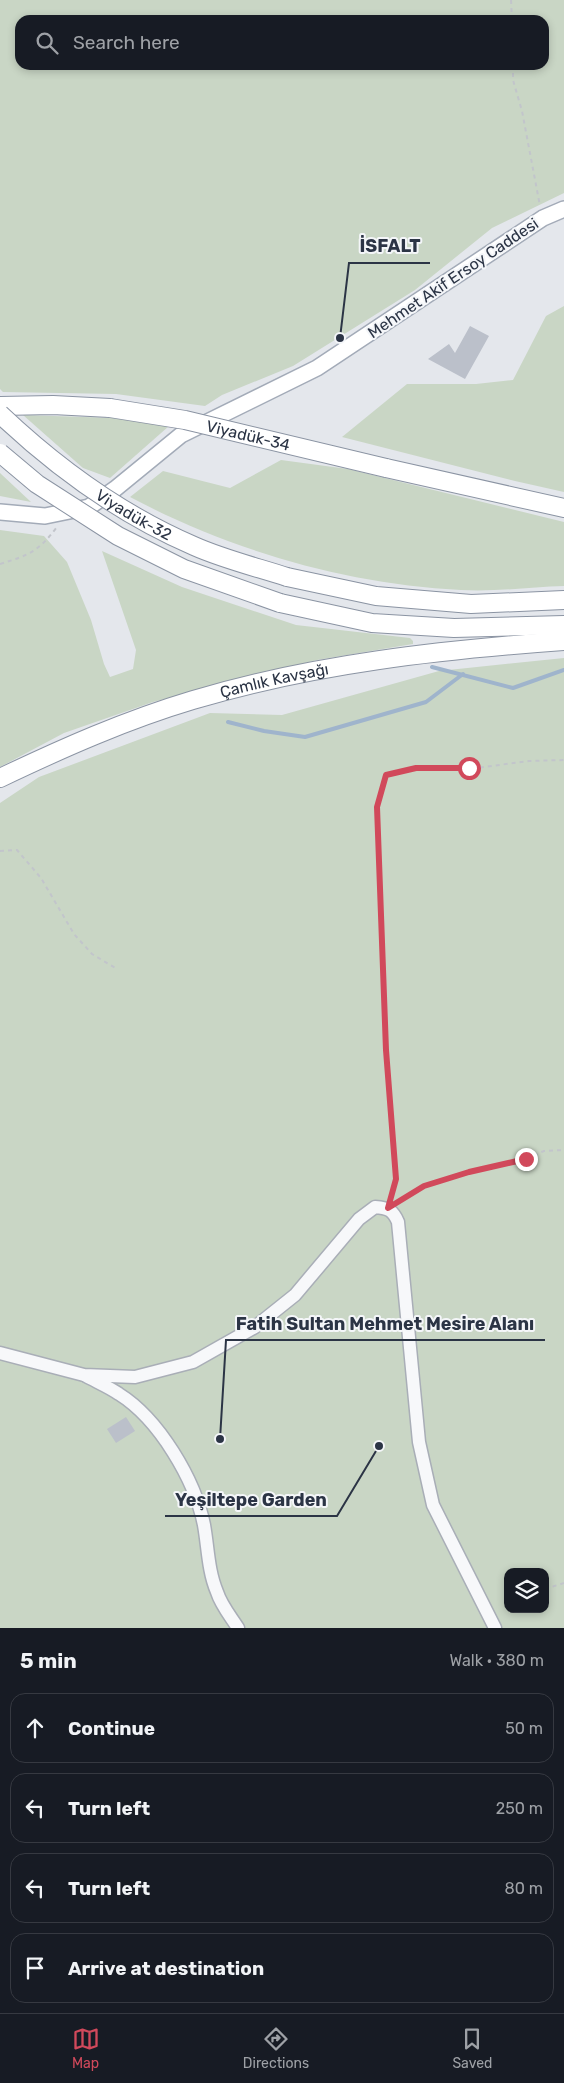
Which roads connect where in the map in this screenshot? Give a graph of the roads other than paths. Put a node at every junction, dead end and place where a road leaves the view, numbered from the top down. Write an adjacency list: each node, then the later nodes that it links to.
1 (564, 209): 6 (main road, Mehmet Akif Ersoy Caddesi)
2 (0, 406): 5 (highway, Viyadük-34, bridge)
3 (0, 414): 7 (highway, Viyadük-32, bridge)
4 (0, 453): 8 (highway, Viyadük-32, bridge)
5 (564, 508)
6 (0, 512)
7 (564, 600)
8 (564, 625)
9 (564, 640): 10 (highway, Çamlık Kavşağı)
10 (0, 778)
11 (0, 1353): 12 (lane)
12 (84, 1375): 13 (lane); 14 (lane)
13 (238, 1628)
14 (495, 1628)

